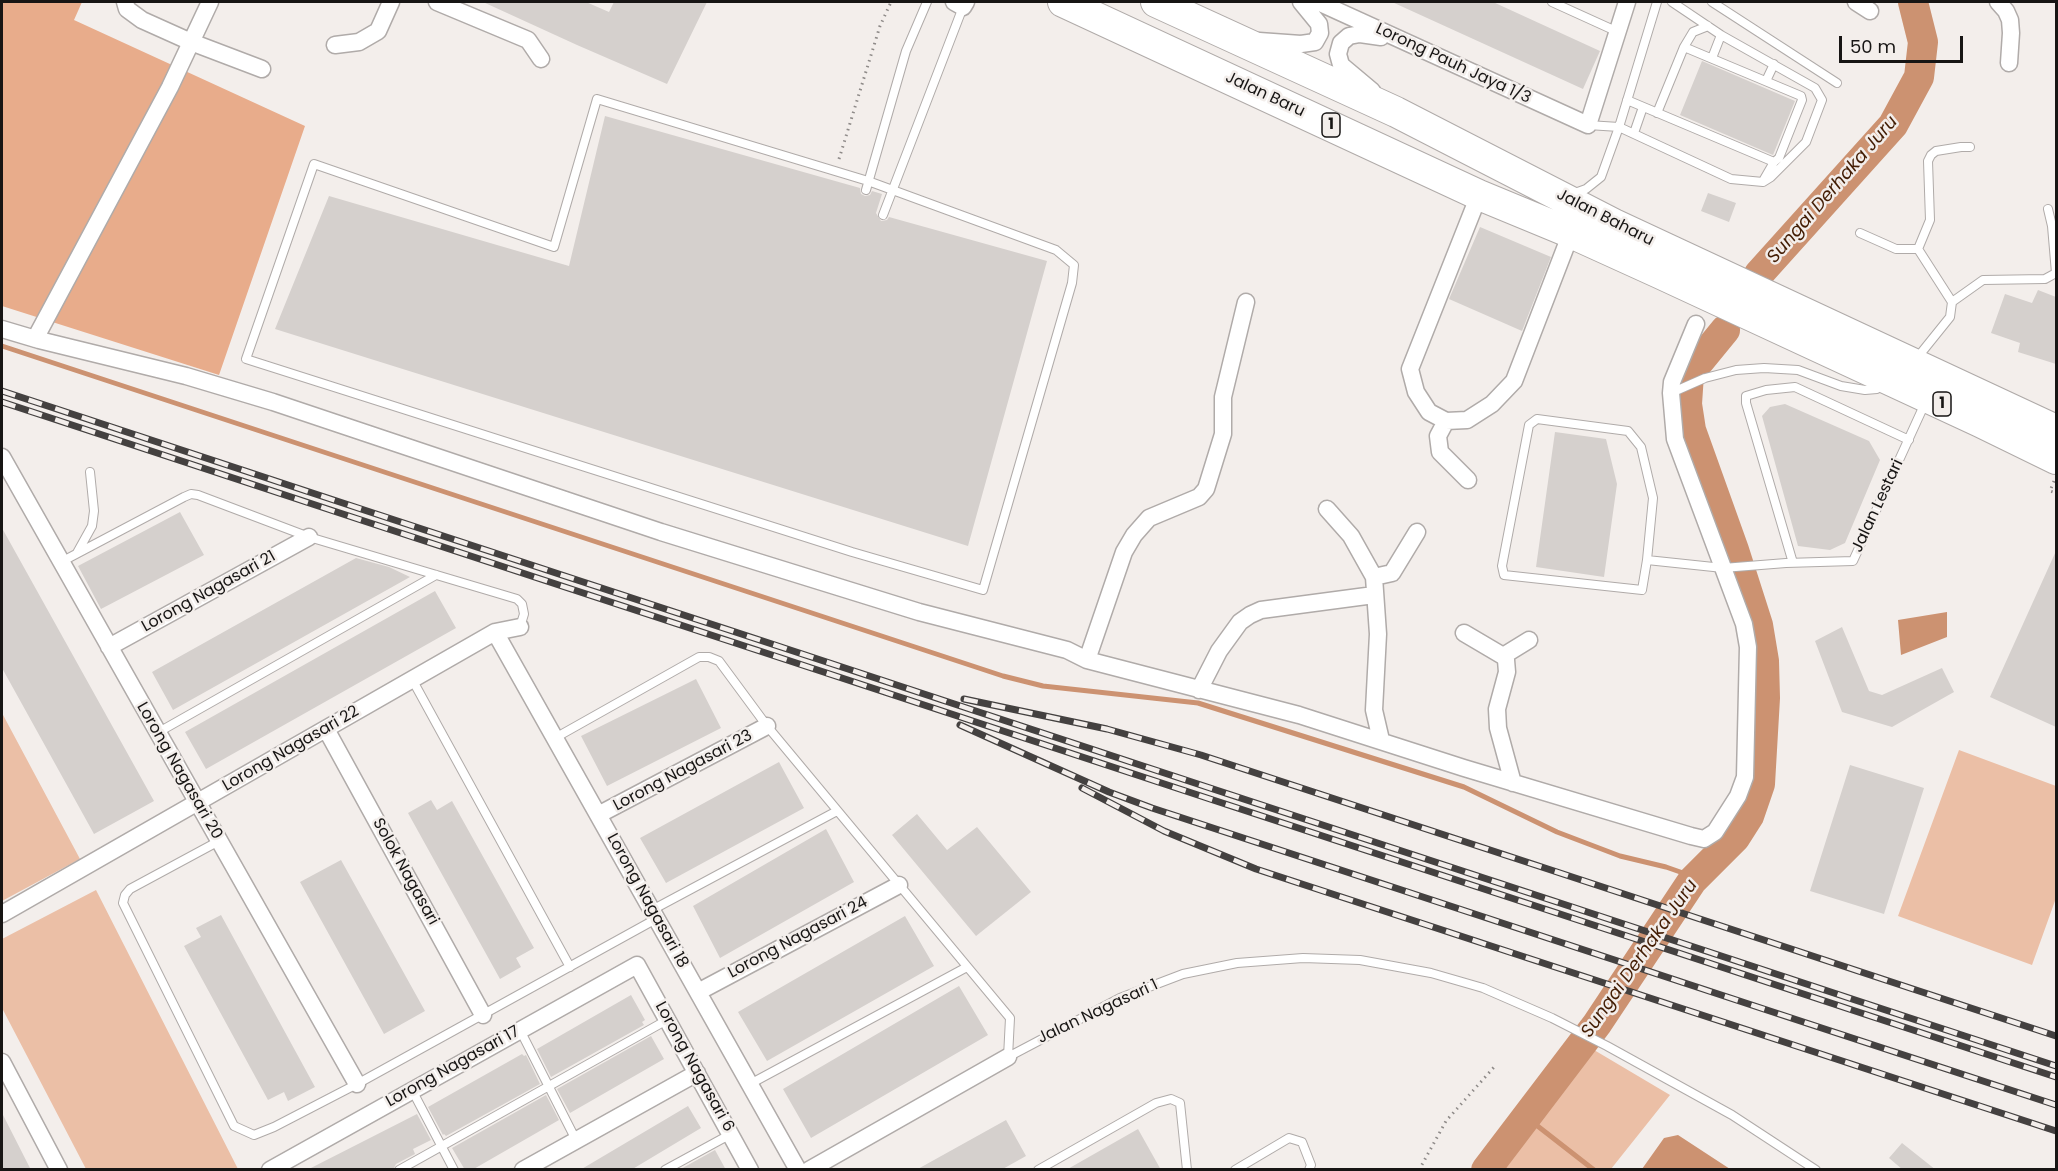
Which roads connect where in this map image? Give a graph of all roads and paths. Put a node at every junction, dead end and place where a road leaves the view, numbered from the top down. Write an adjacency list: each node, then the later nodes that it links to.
1 (126, 2): 23 (street)
2 (210, 2): 23 (street)
3 (391, 2): 24 (street)
4 (437, 2): 27 (street)
5 (891, 2): 42 (path)
6 (927, 2): 44 (lane)
7 (1063, 2): 46 (highway, Jalan Baru / 1)
8 (1156, 2): 21 (highway, Jalan Baharu / 1)
9 (1301, 2): 21 (street)
10 (1318, 2): 22 (street, Lorong Pauh Jaya 1/3)
11 (1552, 2): 19 (lane)
12 (1627, 2): 19 (street)
13 (1657, 2): 33 (lane)
14 (1672, 2): 18 (lane)
15 (1712, 2): 32 (lane)
16 (1998, 2): 28 (street)
17 (961, 3): 45 (lane)
18 (1708, 26): 20 (lane); 25 (lane)
19 (1618, 32): 37 (street)
20 (1721, 35): 26 (lane); 29 (lane)
21 (1240, 39): 35 (highway, Jalan Baharu / 1)
22 (1397, 39): 35 (street); 37 (street, Lorong Pauh Jaya 1/3)
23 (191, 42): 30 (street); 58 (street)
24 (335, 45)
25 (1684, 47): 26 (lane); 36 (lane)
26 (1712, 58): 31 (lane)
27 (541, 59)
28 (2009, 63)
29 (1774, 64): 31 (lane); 43 (lane)
30 (262, 69)
31 (1766, 81): 41 (lane)
32 (1837, 83)
33 (1627, 100): 34 (lane); 38 (lane)
34 (1643, 107): 36 (lane); 39 (lane)
35 (1396, 112): 47 (highway, Jalan Baharu / 1)
36 (1657, 113): 41 (lane)
37 (1588, 125): 38 (lane)
38 (1619, 127): 39 (lane); 47 (lane)
39 (1634, 133): 43 (lane)
40 (1970, 147): 53 (lane)
41 (1774, 162): 43 (lane)
42 (836, 171): 44 (lane); 45 (lane)
43 (1762, 182)
44 (867, 185): 45 (lane)
45 (892, 190): 49 (lane)
46 (1479, 195): 50 (highway, Jalan Baru / 1); 64 (street)
47 (1563, 196): 52 (highway, Jalan Baharu / 1)
48 (2048, 209): 55 (lane)
49 (883, 215)
50 (1571, 232): 52 (highway, Jalan Baru / 1); 64 (street)
51 (1860, 233): 53 (lane)
52 (1607, 235): 59 (highway, Jalan Baharu / 1)
53 (1918, 249): 55 (lane)
54 (1246, 302): 90 (street)
55 (1952, 302): 60 (lane)
56 (1696, 324): 62 (street)
57 (2, 329): 58 (street)
58 (35, 339): 90 (street)
59 (1829, 339): 60 (highway, Jalan Baharu / 1); 61 (highway, Jalan Baharu / 1)
60 (1912, 363): 65 (highway, Jalan Baharu / 1)
61 (1887, 380): 62 (lane); 63 (highway, Jalan Baharu / 1)
62 (1675, 391): 80 (street)
63 (1928, 398): 66 (lane, Jalan Lestari); 68 (highway, Jalan Baharu / 1)
64 (1446, 421): 71 (street)
65 (2056, 430)
66 (1909, 440): 79 (lane, Jalan Lestari); 79 (lane)
67 (2, 457): 78 (street, Lorong Nagasari 20)
68 (2056, 459)
69 (90, 472): 76 (lane)
70 (2056, 477): 72 (path)
71 (1468, 480)
72 (2056, 493)
73 (1327, 509): 82 (street)
74 (1417, 532): 82 (street)
75 (309, 537): 76 (lane); 81 (lane); 88 (street, Lorong Nagasari 21)
76 (77, 554): 78 (lane)
77 (1647, 560): 77 (lane); 80 (lane, Jalan Lestari)
78 (61, 562): 88 (street, Lorong Nagasari 20)
79 (1790, 563): 80 (lane, Jalan Lestari)
80 (1723, 568): 98 (street)
81 (436, 575): 84 (lane); 95 (lane)
82 (1374, 577): 83 (street)
83 (1374, 596): 92 (street); 97 (street)
84 (520, 627): 85 (street, Lorong Nagasari 22)
85 (495, 632): 91 (street, Lorong Nagasari 22); 96 (street, Lorong Nagasari 18)
86 (1464, 633): 89 (street)
87 (1529, 640): 89 (street)
88 (109, 647): 95 (street, Lorong Nagasari 20)
89 (1503, 656): 98 (street)
90 (1087, 660): 92 (street)
91 (413, 681): 94 (street, Lorong Nagasari 22); 107 (lane)
92 (1198, 690): 97 (street)
93 (767, 726): 96 (lane); 100 (lane); 101 (street, Lorong Nagasari 23)
94 (326, 729): 99 (street, Lorong Nagasari 22); 110 (street, Solok Nagasari)
95 (157, 733): 99 (street, Lorong Nagasari 20)
96 (555, 738): 101 (street, Lorong Nagasari 18)
97 (1382, 740): 98 (street)
98 (1513, 783)
99 (197, 803): 102 (street, Lorong Nagasari 20); 104 (street, Lorong Nagasari 22)
100 (837, 811): 103 (lane); 105 (lane)
101 (598, 815): 105 (street, Lorong Nagasari 18)
102 (219, 841): 117 (street, Lorong Nagasari 20); 117 (lane)
103 (899, 885): 108 (lane); 109 (street, Lorong Nagasari 24)
104 (2, 914)
105 (654, 914): 107 (lane); 109 (street, Lorong Nagasari 18)
106 (637, 965): 111 (street, Lorong Nagasari 6); 112 (street, Lorong Nagasari 17)
107 (570, 967): 110 (lane)
108 (967, 967): 113 (lane); 118 (lane)
109 (698, 992): 118 (street, Lorong Nagasari 18)
110 (483, 1015): 117 (lane)
111 (668, 1020): 116 (street, Lorong Nagasari 6); 119 (lane)
112 (520, 1030): 119 (lane); 120 (street, Lorong Nagasari 17)
113 (1008, 1057): 132 (street, Jalan Nagasari 1); 138 (lane, Jalan Nagasari 1)
114 (2, 1062): 124 (street)
115 (1496, 1066): 137 (path)
116 (697, 1073): 121 (street, Lorong Nagasari 6); 122 (street)
117 (357, 1084)
118 (750, 1084): 131 (street, Lorong Nagasari 18)
119 (549, 1086): 122 (lane); 123 (lane)
120 (412, 1090): 123 (lane); 125 (street, Lorong Nagasari 17)
121 (730, 1134): 129 (lane); 130 (street, Lorong Nagasari 6)
122 (576, 1140): 128 (street)
123 (441, 1146): 126 (lane); 127 (lane)
124 (59, 1170)
125 (270, 1170)
126 (399, 1170)
127 (454, 1170)
128 (523, 1170)
129 (665, 1170)
130 (750, 1170)
131 (798, 1170)
132 (809, 1170)
133 (1038, 1170): 134 (lane)
134 (1186, 1170)
135 (1235, 1170): 136 (lane)
136 (1309, 1170)
137 (1419, 1170)
138 (1816, 1170)

